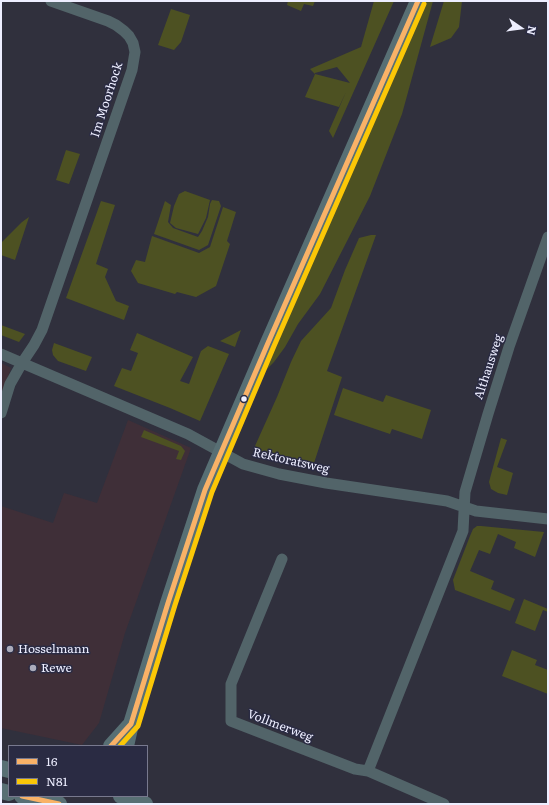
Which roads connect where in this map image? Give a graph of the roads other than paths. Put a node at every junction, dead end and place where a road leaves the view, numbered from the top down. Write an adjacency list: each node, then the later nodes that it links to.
1 (51, 1): 5 (street, Im Moorhock)
2 (418, 1): 7 (street)
3 (548, 237): 8 (street, Althausweg)
4 (1, 354): 5 (street, Rektoratsweg)
5 (22, 363): 6 (street, Im Moorhock); 7 (street, Rektoratsweg)
6 (1, 413)
7 (221, 452): 8 (street, Rektoratsweg); 11 (street)
8 (464, 507): 9 (street, Rektoratsweg); 14 (street)
9 (548, 519)
10 (282, 559): 14 (street, Vollmerweg)
11 (131, 724): 12 (street); 13 (street)
12 (112, 745)
13 (126, 745)
14 (368, 771): 19 (street, Vollmerweg)
15 (27, 797): 17 (street)
16 (124, 797): 18 (street)
17 (59, 804)
18 (145, 804)
19 (444, 804)

